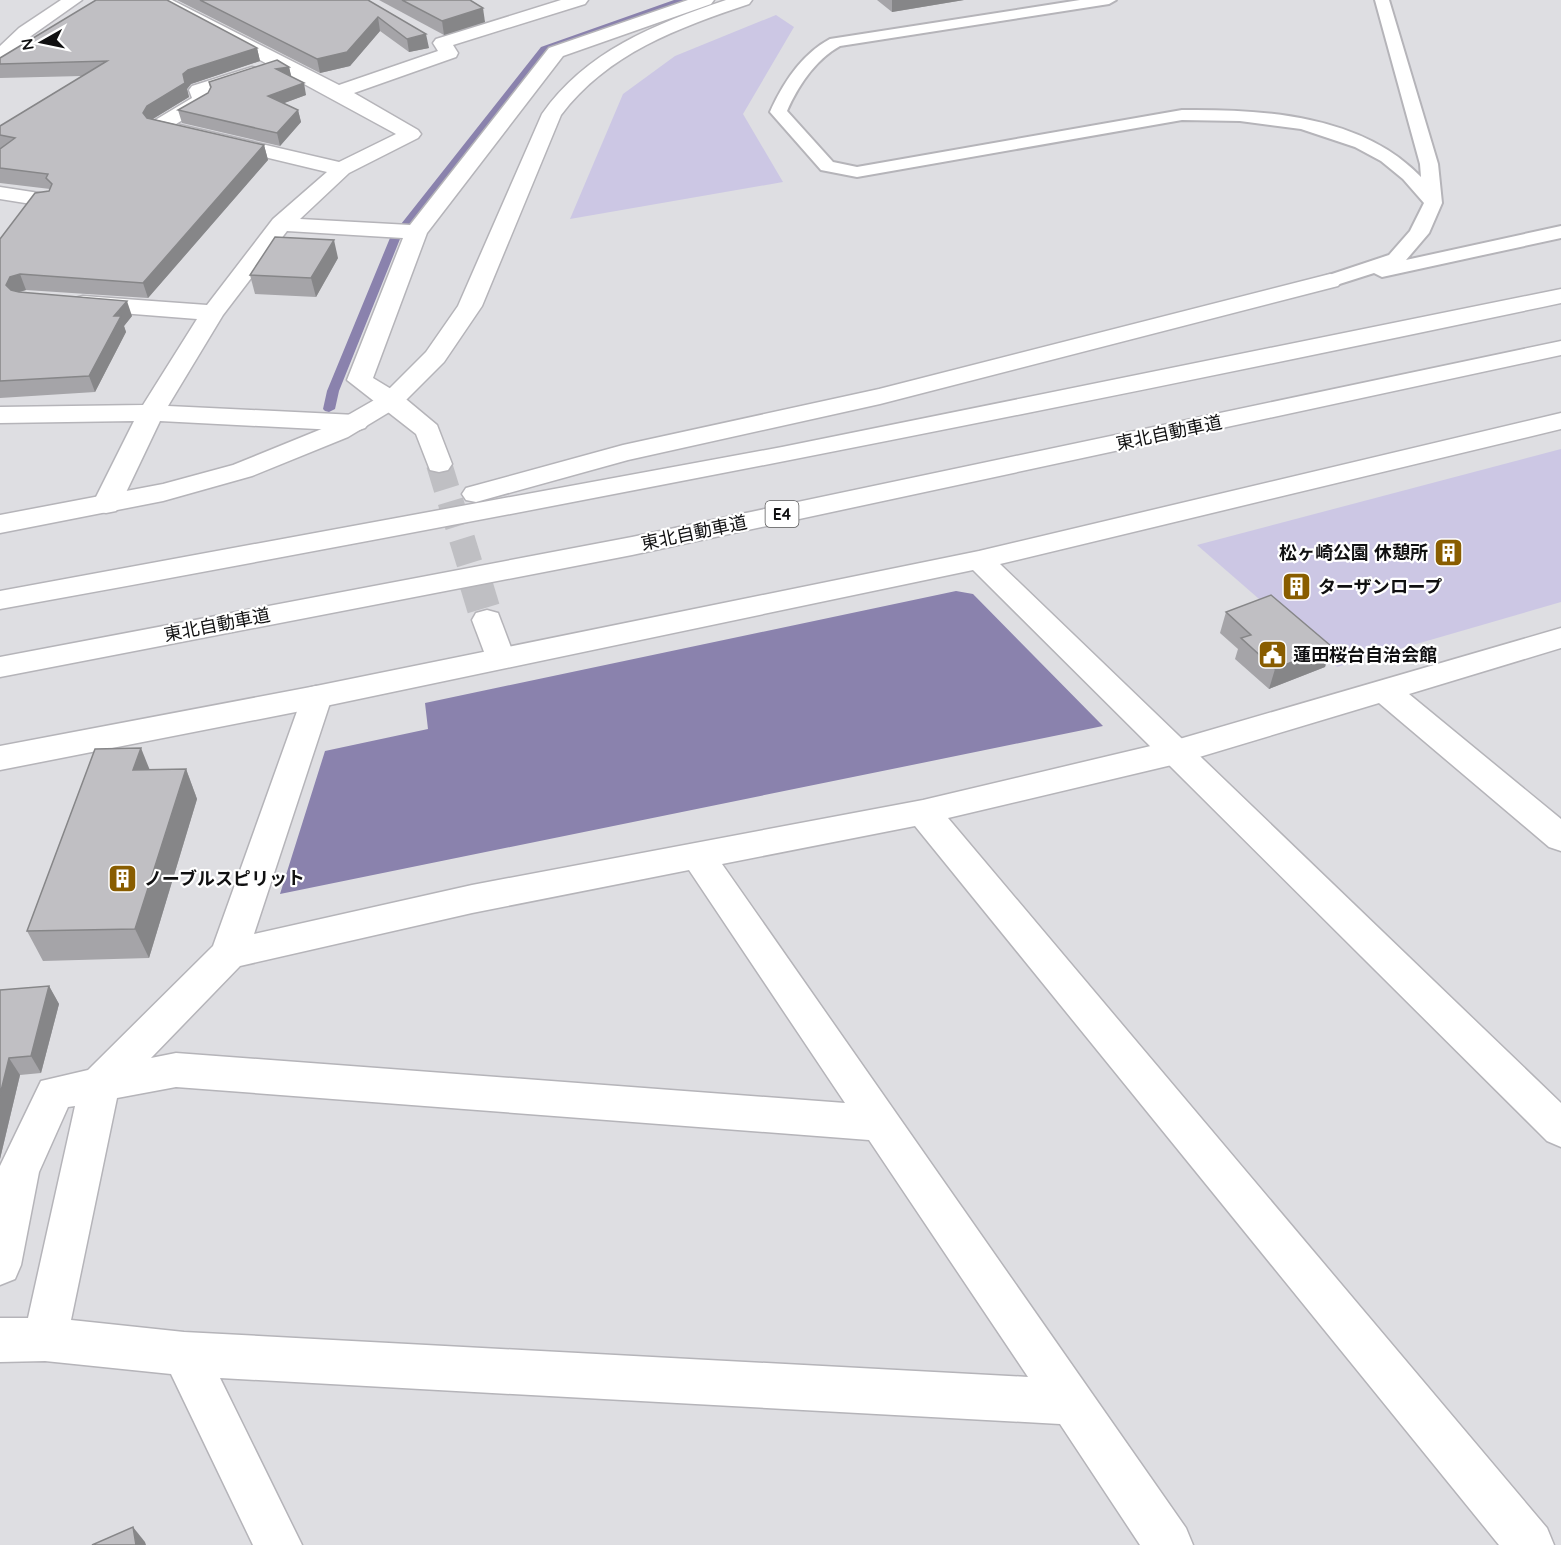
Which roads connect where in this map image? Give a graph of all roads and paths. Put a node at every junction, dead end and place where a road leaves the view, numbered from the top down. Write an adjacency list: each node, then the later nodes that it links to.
1 (73, 0): 14 (main road)
2 (159, 0): 15 (main road)
3 (537, 0): 9 (main road)
4 (705, 0): 11 (main road)
5 (742, 0): 29 (main road)
6 (1109, 0): 20 (lane)
7 (1382, 0): 20 (lane)
8 (586, 5): 9 (main road)
9 (557, 7): 13 (main road)
10 (616, 14): 11 (main road)
11 (652, 18): 22 (main road)
12 (422, 32): 13 (main road)
13 (442, 43): 16 (main road)
14 (0, 56)
15 (282, 63): 16 (main road); 17 (main road)
16 (338, 92): 17 (main road)
17 (342, 169): 21 (main road)
18 (0, 194): 19 (main road)
19 (44, 200)
20 (1433, 203): 24 (lane)
21 (281, 224): 22 (main road); 27 (main road)
22 (416, 232): 29 (main road)
23 (1561, 232): 24 (lane)
24 (1330, 281): 37 (main road)
25 (1561, 296): 37 (main road)
26 (61, 302): 27 (main road)
27 (213, 313): 30 (main road)
28 (1561, 348): 43 (main road, 東北自動車道 / E4)
29 (392, 400): 33 (main road); 34 (main road)
30 (152, 413): 31 (main road); 33 (main road); 35 (main road)
31 (0, 415)
32 (1561, 421): 38 (main road)
33 (356, 423): 35 (main road)
34 (439, 464)
35 (106, 505): 36 (main road)
36 (0, 524)
37 (248, 556): 39 (main road)
38 (980, 560): 42 (main road); 46 (main road)
39 (0, 600)
40 (488, 620): 42 (main road)
41 (1561, 638): 44 (main road)
42 (500, 658): 45 (main road)
43 (0, 667)
44 (1385, 691): 46 (main road); 49 (main road)
45 (316, 697): 47 (main road); 51 (main road)
46 (1176, 752): 48 (main road); 54 (main road)
47 (0, 758)
48 (923, 812): 50 (main road); 62 (main road)
49 (1561, 838)
50 (699, 857): 51 (main road); 53 (main road)
51 (229, 954): 52 (main road)
52 (100, 1084): 53 (main road); 55 (main road); 56 (main road)
53 (881, 1123): 59 (main road)
54 (1561, 1129)
55 (0, 1265)
56 (45, 1339): 57 (main road); 58 (main road)
57 (0, 1340)
58 (184, 1354): 59 (main road); 60 (main road)
59 (1071, 1402): 61 (main road)
60 (278, 1545)
61 (1169, 1545)
62 (1530, 1545)

